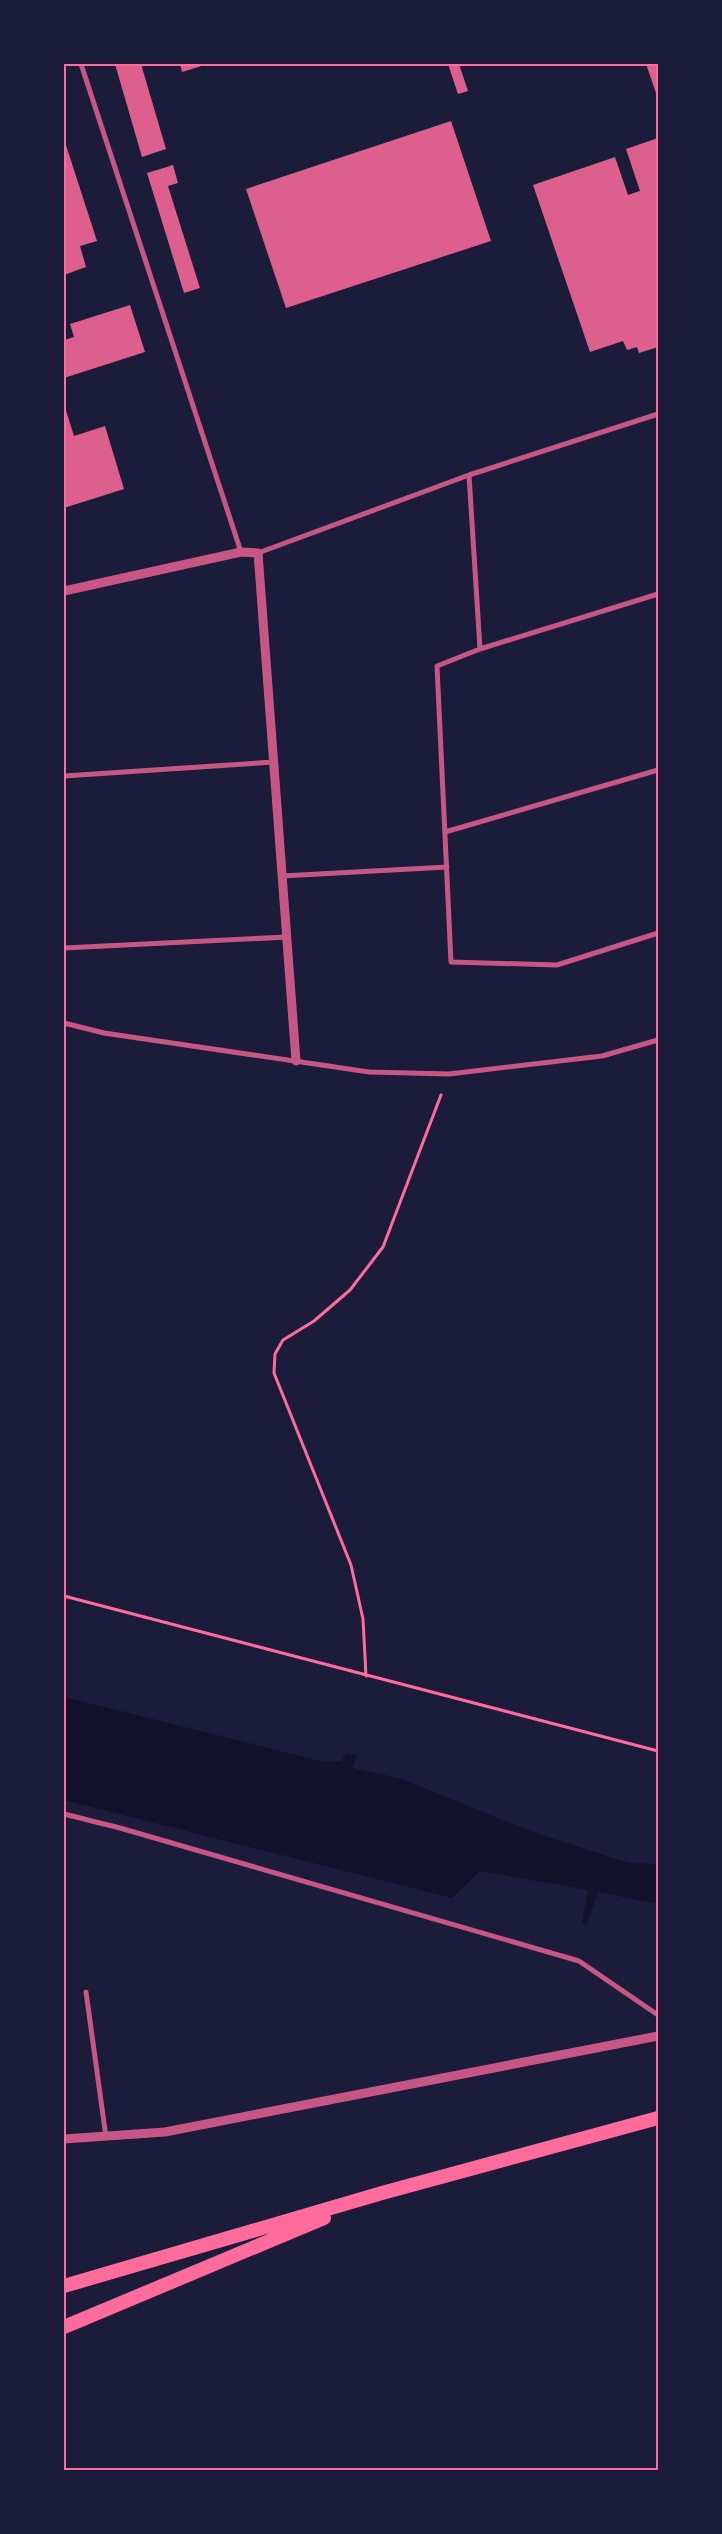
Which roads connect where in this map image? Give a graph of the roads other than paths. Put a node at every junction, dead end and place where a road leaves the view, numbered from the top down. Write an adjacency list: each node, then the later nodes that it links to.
1 (81, 64): 4 (street)
2 (658, 414): 3 (street)
3 (469, 475): 5 (street); 8 (street)
4 (241, 552): 5 (street); 6 (street)
5 (258, 553): 9 (street)
6 (64, 591)
7 (658, 594): 8 (street)
8 (480, 649): 12 (street)
9 (274, 762): 11 (street); 14 (street)
10 (658, 770): 12 (street)
11 (64, 776)
12 (445, 832): 13 (street)
13 (447, 867): 14 (street); 15 (street)
14 (282, 876): 16 (street)
15 (658, 933)
16 (287, 937): 17 (street); 20 (street)
17 (64, 948)
18 (64, 1023): 20 (street)
19 (658, 1040): 20 (street)
20 (296, 1061)
21 (64, 1814): 23 (street)
22 (86, 1992): 26 (street)
23 (658, 2015)
24 (658, 2036): 26 (street)
25 (658, 2118): 28 (highway)
26 (106, 2137): 27 (street)
27 (64, 2139)
28 (382, 2193): 29 (highway); 30 (highway)
29 (68, 2284)
30 (64, 2327)

